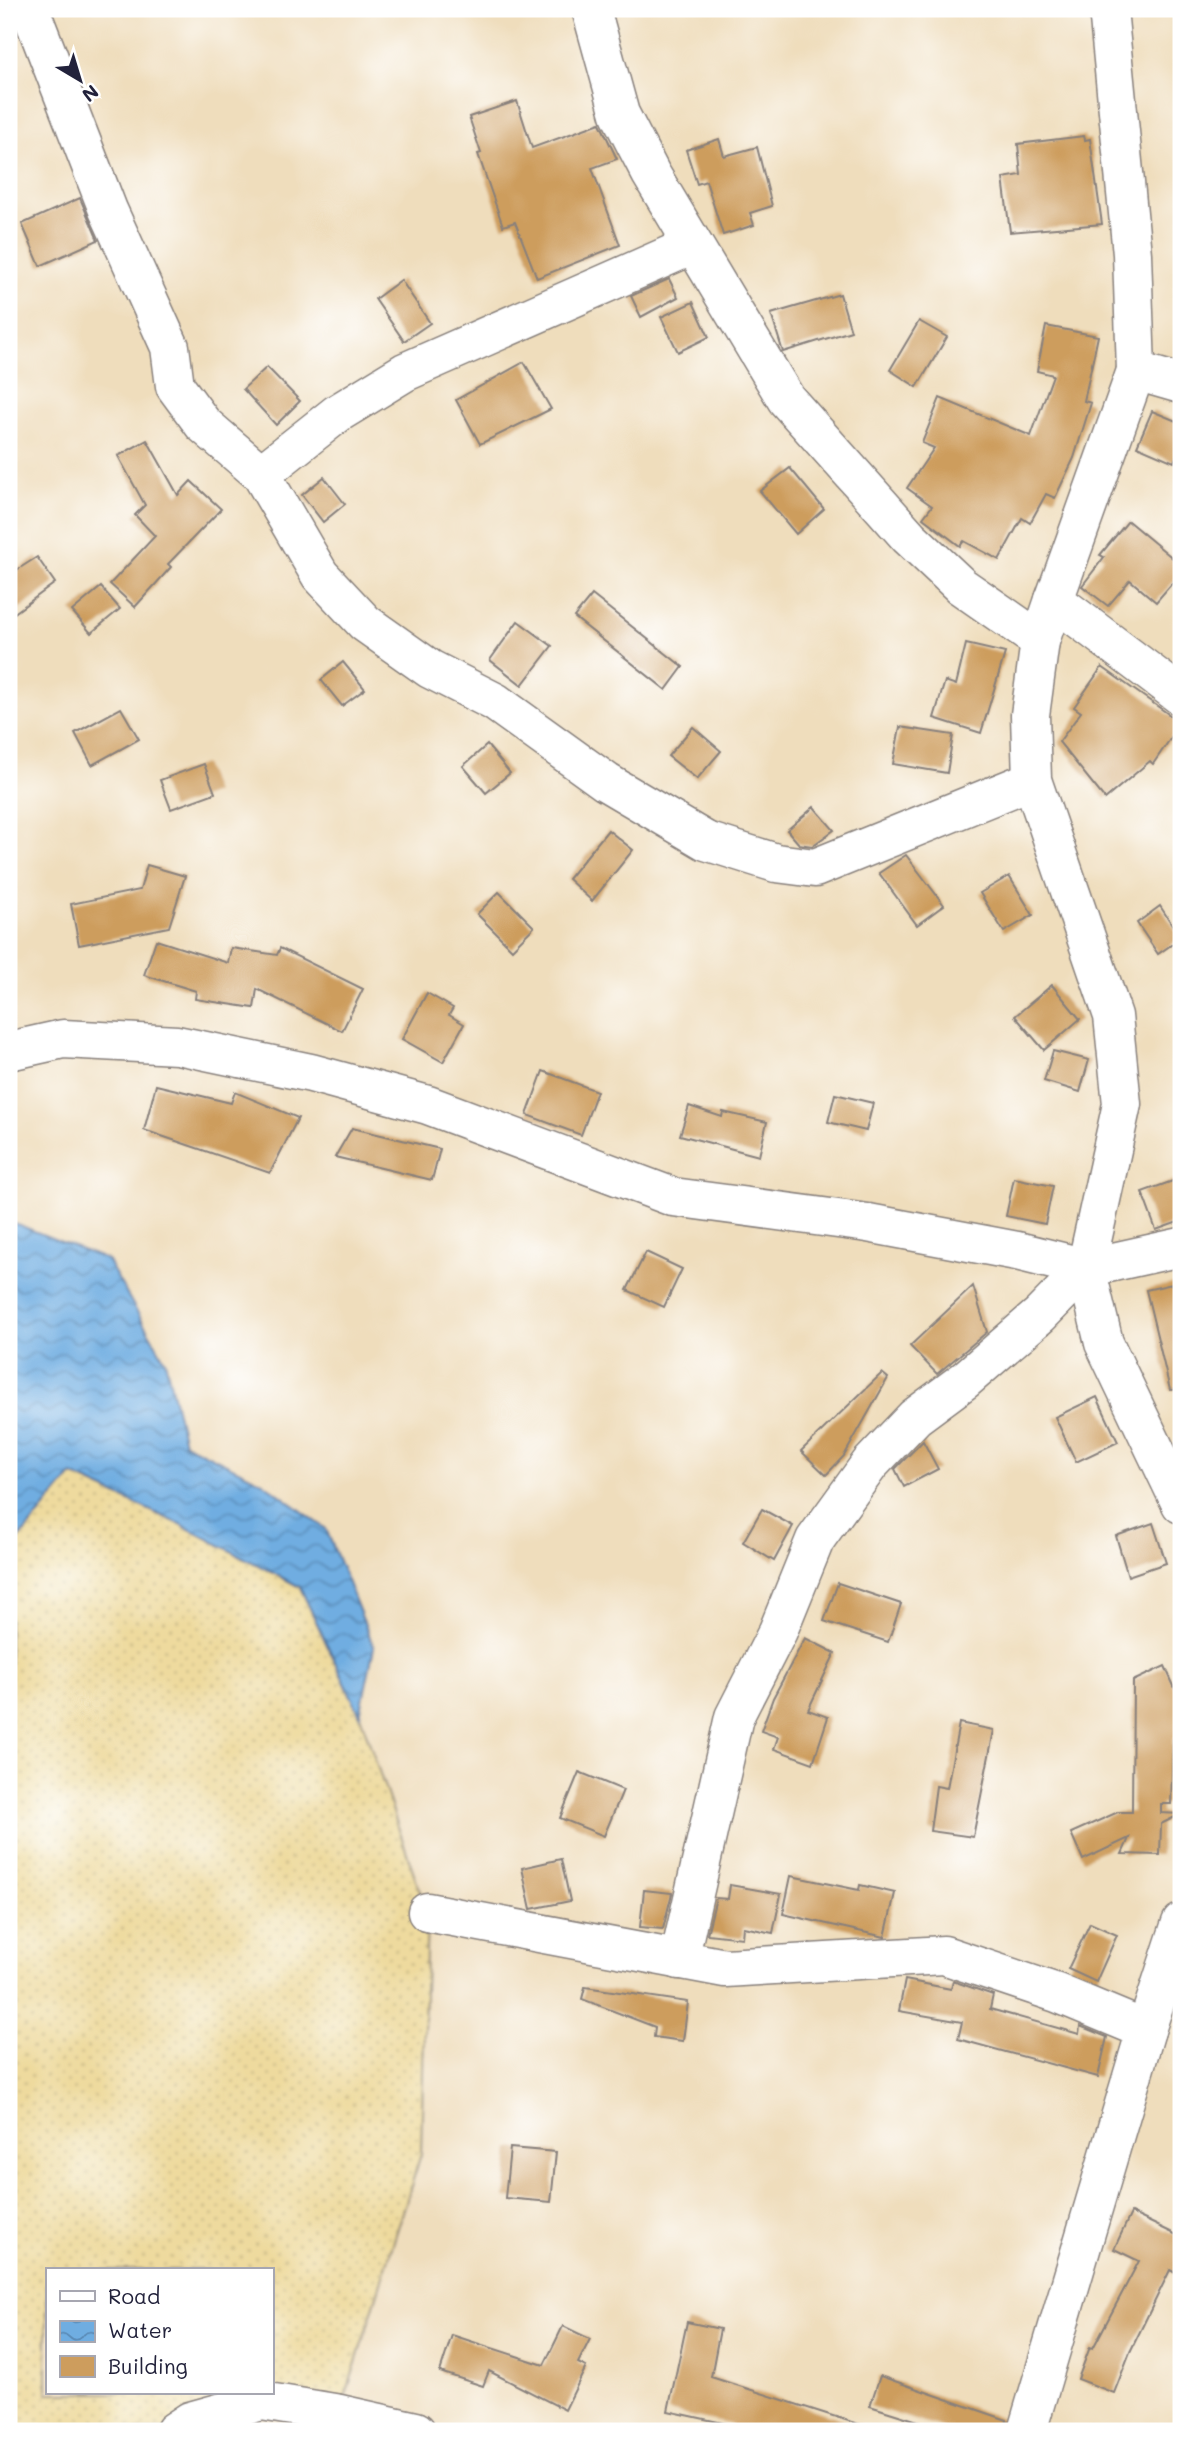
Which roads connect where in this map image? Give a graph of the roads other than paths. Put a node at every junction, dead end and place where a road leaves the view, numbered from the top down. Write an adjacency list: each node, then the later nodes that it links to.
1 (30, 9): 7 (street)
2 (591, 9): 4 (street)
3 (1108, 9): 5 (street)
4 (693, 245): 7 (street); 9 (street)
5 (1136, 371): 6 (street); 8 (street)
6 (1181, 384)
7 (261, 474): 11 (street)
8 (1054, 600): 9 (street); 10 (street)
9 (1040, 641): 11 (street)
10 (1181, 696)
11 (1032, 780): 14 (street)
12 (9, 1051): 14 (street)
13 (1181, 1247): 14 (street)
14 (1086, 1268): 15 (street); 18 (street)
15 (1181, 1504)
16 (427, 1912): 18 (street)
17 (1181, 1923): 19 (street)
18 (679, 1960): 19 (street)
19 (1146, 2030): 22 (street)
20 (175, 2431): 21 (street)
21 (416, 2431)
22 (1027, 2431)

